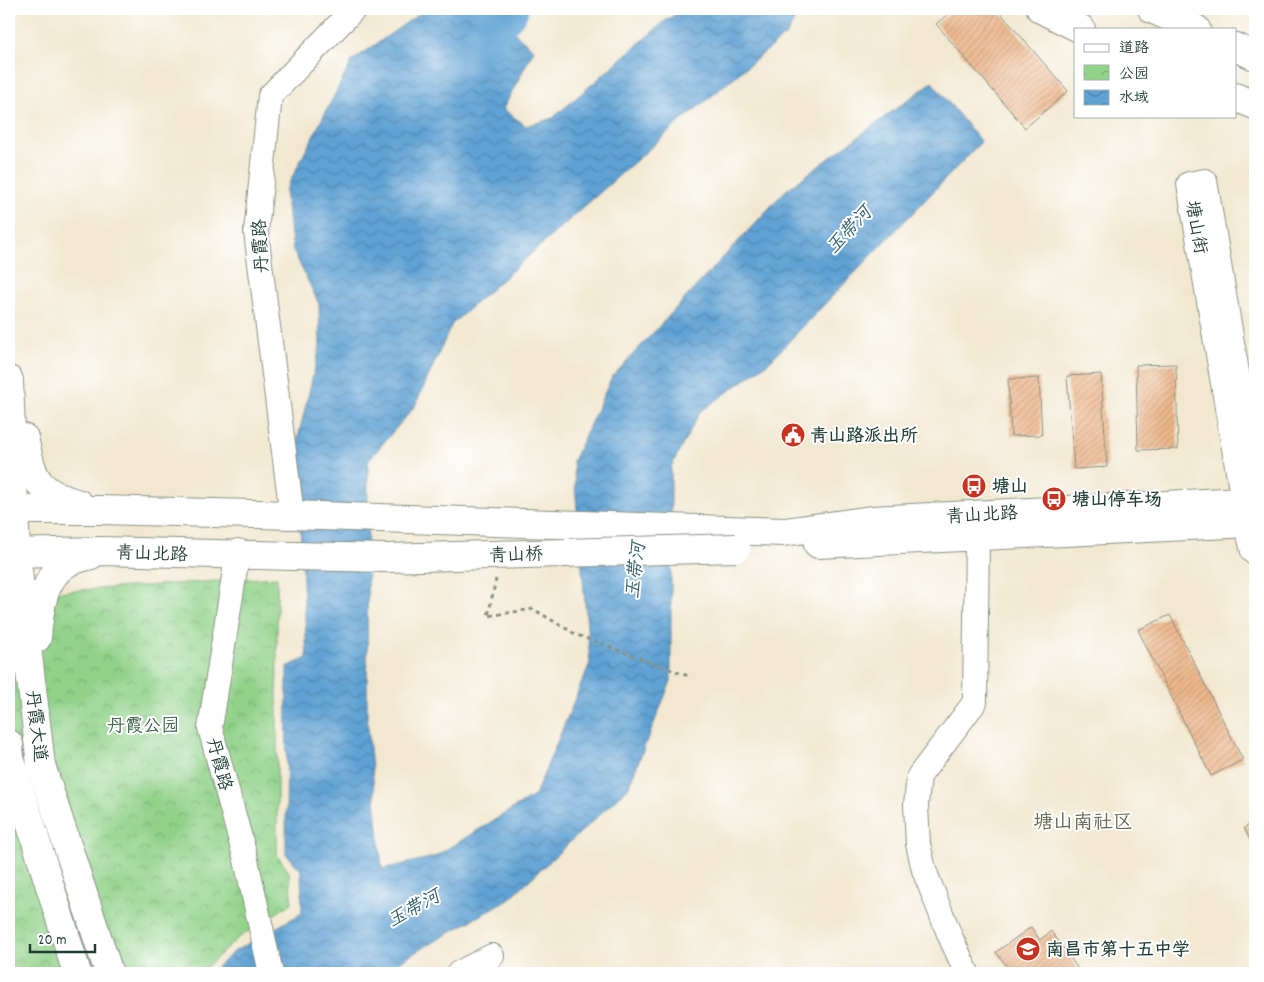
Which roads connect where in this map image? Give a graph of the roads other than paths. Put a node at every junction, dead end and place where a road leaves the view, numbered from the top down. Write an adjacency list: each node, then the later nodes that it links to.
1 (354, 9): 17 (street, 丹霞路)
2 (1041, 9): 4 (main road)
3 (1152, 9): 5 (main road)
4 (1079, 28)
5 (1194, 28)
6 (1236, 47): 7 (main road)
7 (1255, 56)
8 (1236, 97): 9 (main road)
9 (1255, 105)
10 (1236, 108): 11 (main road)
11 (1255, 117)
12 (9, 372): 16 (main road)
13 (9, 380): 15 (main road, 丹霞大道)
14 (1251, 504): 14 (street, 塘山街); 18 (main road, 青山北路); 19 (main road, 青山北路); 21 (main road, 塘山街)
15 (12, 510): 16 (main road); 22 (main road, 丹霞大道)
16 (99, 510): 17 (main road)
17 (292, 515): 19 (main road, 青山桥)
18 (976, 536): 19 (main road, 青山北路); 32 (street)
19 (729, 539): 24 (main road, 青山桥, bridge)
20 (102, 551): 22 (main road, 青山北路); 23 (main road, 青山北路); 25 (main road)
21 (1255, 551)
22 (13, 553): 25 (main road, 丹霞大道)
23 (237, 554): 24 (main road, 青山北路); 30 (street, 丹霞路)
24 (295, 556)
25 (32, 687): 29 (main road, 丹霞大道)
26 (9, 752): 28 (main road, 丹霞大道)
27 (492, 956): 31 (street)
28 (78, 973)
29 (109, 973)
30 (271, 973)
31 (459, 973)
32 (967, 973)

